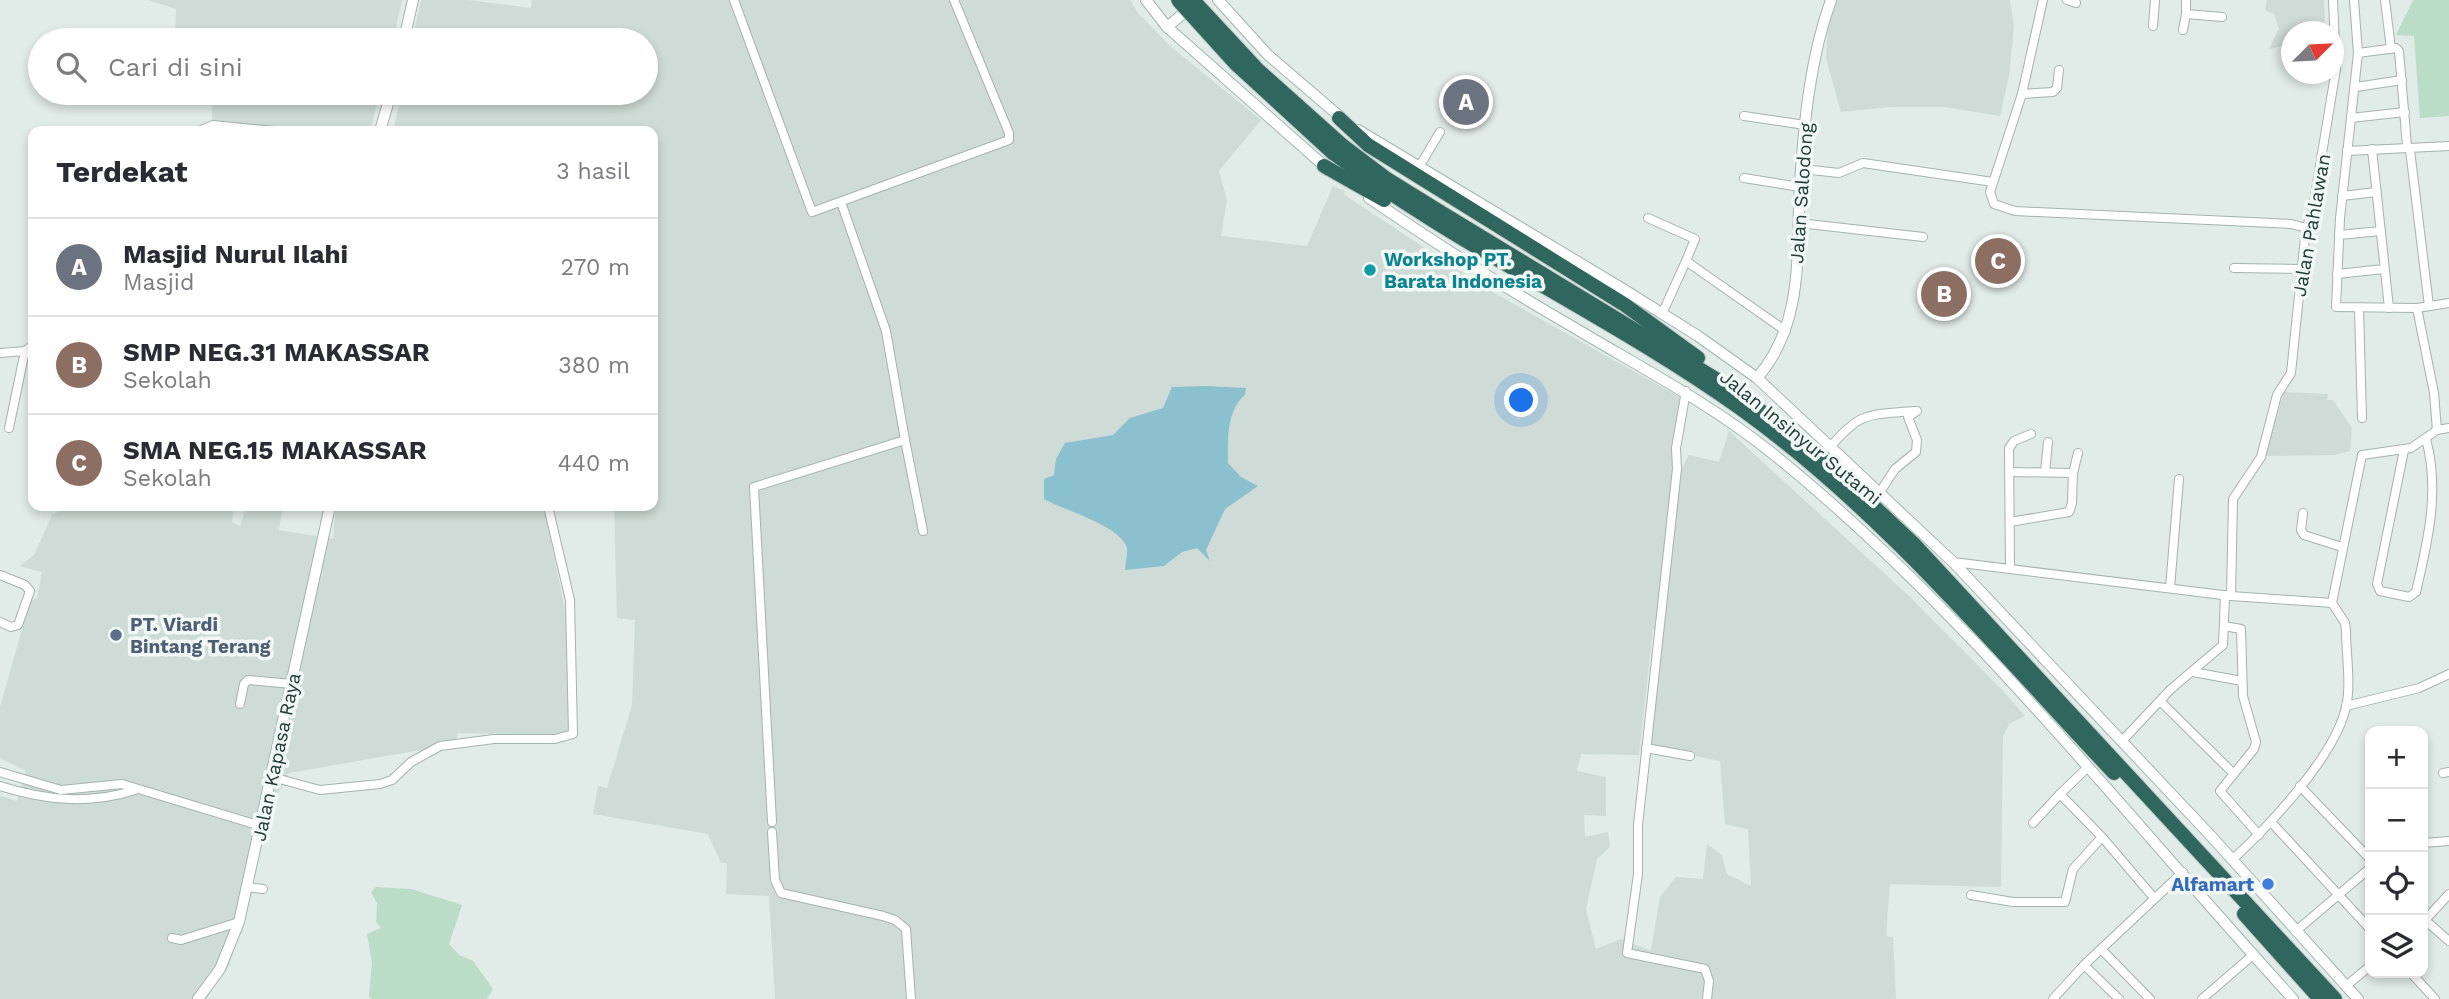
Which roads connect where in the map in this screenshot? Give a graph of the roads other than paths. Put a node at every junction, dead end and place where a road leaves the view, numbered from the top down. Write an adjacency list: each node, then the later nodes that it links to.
1 (413, 0): 20 (street)
2 (734, 0): 49 (street)
3 (954, 0): 49 (street)
4 (1146, 0): 19 (street)
5 (1178, 0): 38 (highway, Jalan Insinyur Sutami, bridge)
6 (1193, 0): 38 (highway, Jalan Insinyur Sutami, bridge)
7 (1200, 0): 19 (street)
8 (1218, 0): 31 (street)
9 (1831, 0): 33 (street, Jalan Salodong)
10 (2043, 0): 27 (street)
11 (2186, 0): 16 (street)
12 (2333, 0): 52 (street, Jalan Pahlawan)
13 (2354, 0): 23 (street)
14 (2385, 0): 22 (street)
15 (2153, 2): 18 (street)
16 (2188, 15): 17 (street); 21 (street)
17 (2222, 17)
18 (2153, 26)
19 (1167, 27): 41 (street)
20 (407, 28)
21 (2183, 30)
22 (2391, 49): 23 (street); 25 (street)
23 (2358, 53): 26 (street)
24 (2059, 70): 27 (street)
25 (2402, 80): 26 (street); 29 (street)
26 (2356, 87): 32 (street)
27 (2022, 94): 45 (street)
28 (387, 105): 34 (street)
29 (2405, 112): 32 (street); 37 (street)
30 (1744, 116): 33 (street)
31 (1339, 118): 42 (street); 73 (highway)
32 (2351, 118): 40 (street)
33 (1804, 125): 43 (street, Jalan Salodong)
34 (381, 126)
35 (1440, 132): 42 (street)
36 (2449, 146): 37 (street)
37 (2408, 148): 39 (street); 63 (street)
38 (1338, 149): 56 (highway, Jalan Insinyur Sutami); 73 (highway, Jalan Insinyur Sutami)
39 (2372, 149): 40 (street); 47 (street)
40 (2347, 151): 48 (street)
41 (1324, 166): 56 (highway); 74 (street)
42 (1419, 167): 67 (street)
43 (1802, 169): 45 (street); 46 (street, Jalan Salodong)
44 (1744, 178): 46 (street)
45 (1993, 181): 52 (street)
46 (1800, 187): 51 (street, Jalan Salodong)
47 (2376, 192): 48 (street); 53 (street)
48 (2342, 196): 54 (street)
49 (841, 202): 81 (street)
50 (1648, 218): 57 (street)
51 (1800, 223): 55 (street); 68 (street, Jalan Salodong)
52 (2306, 228): 59 (street, Jalan Pahlawan)
53 (2381, 231): 54 (street); 60 (street)
54 (2339, 235): 61 (street)
55 (1923, 237)
56 (1491, 257): 163 (highway, Jalan Insinyur Sutami)
57 (1686, 261): 67 (street); 68 (street)
58 (2234, 268): 59 (street)
59 (2300, 269): 101 (street, Jalan Pahlawan)
60 (2384, 269): 61 (street); 64 (street)
61 (2337, 274): 66 (street)
62 (2449, 303): 63 (street)
63 (2429, 306): 65 (street)
64 (2389, 308): 65 (street); 66 (street)
65 (2417, 308): 78 (street)
66 (2359, 309): 75 (street)
67 (1662, 314): 72 (street)
68 (1787, 331): 72 (street, Jalan Salodong)
69 (28, 349): 70 (street)
70 (25, 351): 71 (street); 76 (street)
71 (0, 354)
72 (1757, 378): 83 (street)
73 (1734, 390): 164 (highway, Jalan Insinyur Sutami)
74 (1686, 391): 113 (street); 115 (street)
75 (2362, 418)
76 (9, 428)
77 (2449, 428): 78 (street)
78 (2437, 430): 80 (street)
79 (2031, 434): 86 (street)
80 (2426, 439): 84 (street); 84 (street)
81 (905, 440): 95 (street); 123 (street)
82 (2048, 442): 87 (street)
83 (1831, 446): 90 (street); 90 (street)
84 (2404, 450): 96 (street)
85 (2078, 453): 88 (street)
86 (2010, 472): 87 (street); 94 (street)
87 (2045, 472): 88 (street)
88 (2073, 473): 94 (street)
89 (2179, 479): 100 (street)
90 (1880, 492): 97 (street)
91 (329, 511): 108 (street, Jalan Kapasa Raya)
92 (549, 511): 118 (street)
93 (2303, 513): 96 (street)
94 (2010, 522): 98 (street)
95 (923, 531)
96 (2342, 547): 102 (street)
97 (1953, 562): 98 (street); 112 (street)
98 (2010, 569): 100 (street)
99 (0, 575): 103 (street)
100 (2170, 588): 101 (street)
101 (2228, 596): 102 (street); 104 (street, Jalan Pahlawan)
102 (2332, 603): 111 (street)
103 (0, 622)
104 (2224, 626): 105 (street, Jalan Pahlawan); 107 (street)
105 (2193, 672): 107 (street); 109 (street, Jalan Pahlawan)
106 (2449, 674): 111 (street)
107 (2242, 681): 117 (street)
108 (292, 684): 110 (street); 118 (street, Jalan Kapasa Raya)
109 (2160, 701): 112 (street, Jalan Pahlawan); 117 (street)
110 (240, 704)
111 (2346, 706): 120 (street)
112 (2122, 741): 133 (street)
113 (1646, 748): 114 (street); 158 (street)
114 (1690, 756)
115 (2088, 767): 122 (street); 134 (street)
116 (0, 772): 121 (street)
117 (2233, 773): 128 (street)
118 (272, 777): 126 (street, Jalan Kapasa Raya)
119 (0, 786): 121 (street)
120 (2300, 786): 125 (street); 132 (street)
121 (135, 790): 126 (street)
122 (2060, 794): 124 (street); 129 (street)
123 (772, 822)
124 (2033, 823)
125 (2272, 823): 128 (street); 140 (street)
126 (261, 826): 136 (street, Jalan Kapasa Raya)
127 (772, 832): 157 (street)
128 (2259, 835): 133 (street)
129 (2102, 836): 139 (street); 141 (street)
130 (2449, 841): 131 (street)
131 (2428, 843)
132 (2365, 849)
133 (2233, 859): 146 (street)
134 (2183, 872): 141 (street); 150 (street)
135 (2365, 873): 140 (street)
136 (247, 887): 137 (street); 143 (street, Jalan Kapasa Raya)
137 (263, 889)
138 (2449, 894): 142 (street)
139 (1971, 895)
140 (2339, 896): 145 (street); 146 (street)
141 (2154, 898): 149 (street)
142 (2427, 915)
143 (239, 922): 147 (street); 156 (street, Jalan Kapasa Raya)
144 (2428, 922): 148 (street)
145 (2365, 924)
146 (2296, 931): 154 (street)
147 (172, 938)
148 (2449, 941)
149 (2101, 949): 151 (street); 161 (street)
150 (2253, 955): 155 (street); 162 (street)
151 (2084, 965): 159 (street); 160 (street)
152 (2365, 970): 154 (street)
153 (2416, 978): 166 (street)
154 (2346, 986): 165 (street)
155 (2208, 997)
156 (198, 999)
157 (911, 999)
158 (1707, 999)
159 (2053, 999)
160 (2119, 999)
161 (2150, 999)
162 (2293, 999)
163 (2320, 999)
164 (2335, 999)
165 (2358, 999)
166 (2435, 999)

